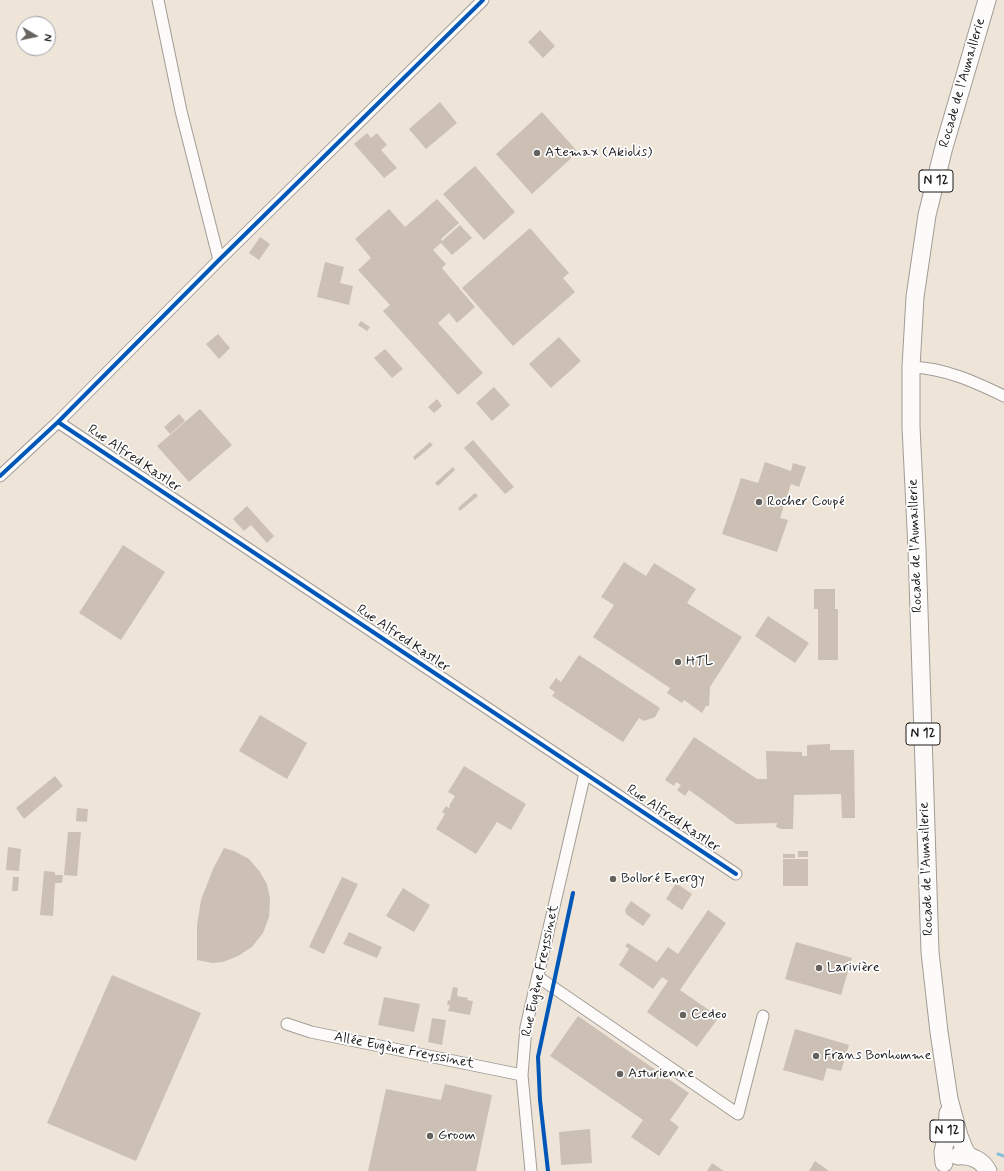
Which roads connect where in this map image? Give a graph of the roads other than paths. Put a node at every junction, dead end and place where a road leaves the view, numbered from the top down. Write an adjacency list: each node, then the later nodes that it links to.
1 (158, 0): 4 (street)
2 (483, 0): 4 (street)
3 (987, 0): 5 (main road, Rocade de l'Aumaillerie / N 12)
4 (220, 260): 7 (street)
5 (911, 368): 6 (street); 15 (main road, Rocade de l'Aumaillerie / N 12)
6 (1004, 396)
7 (58, 422): 8 (street); 9 (street, Rue Alfred Kastler)
8 (0, 476)
9 (585, 773): 10 (street, Rue Alfred Kastler); 11 (street, Rue Eugène Freyssinet)
10 (736, 874)
11 (538, 976): 12 (street); 14 (street, Rue Eugène Freyssinet)
12 (763, 1016)
13 (287, 1024): 14 (street, Allée Eugène Freyssinet)
14 (522, 1075): 18 (street, Rue Eugène Freyssinet)
15 (949, 1099): 16 (main road, Rocade de l'Aumaillerie / N 12); 17 (main road, Rocade de l'Aumaillerie / N 12)
16 (970, 1156): 17 (main road); 19 (main road)
17 (941, 1167)
18 (531, 1171)
19 (988, 1171)

